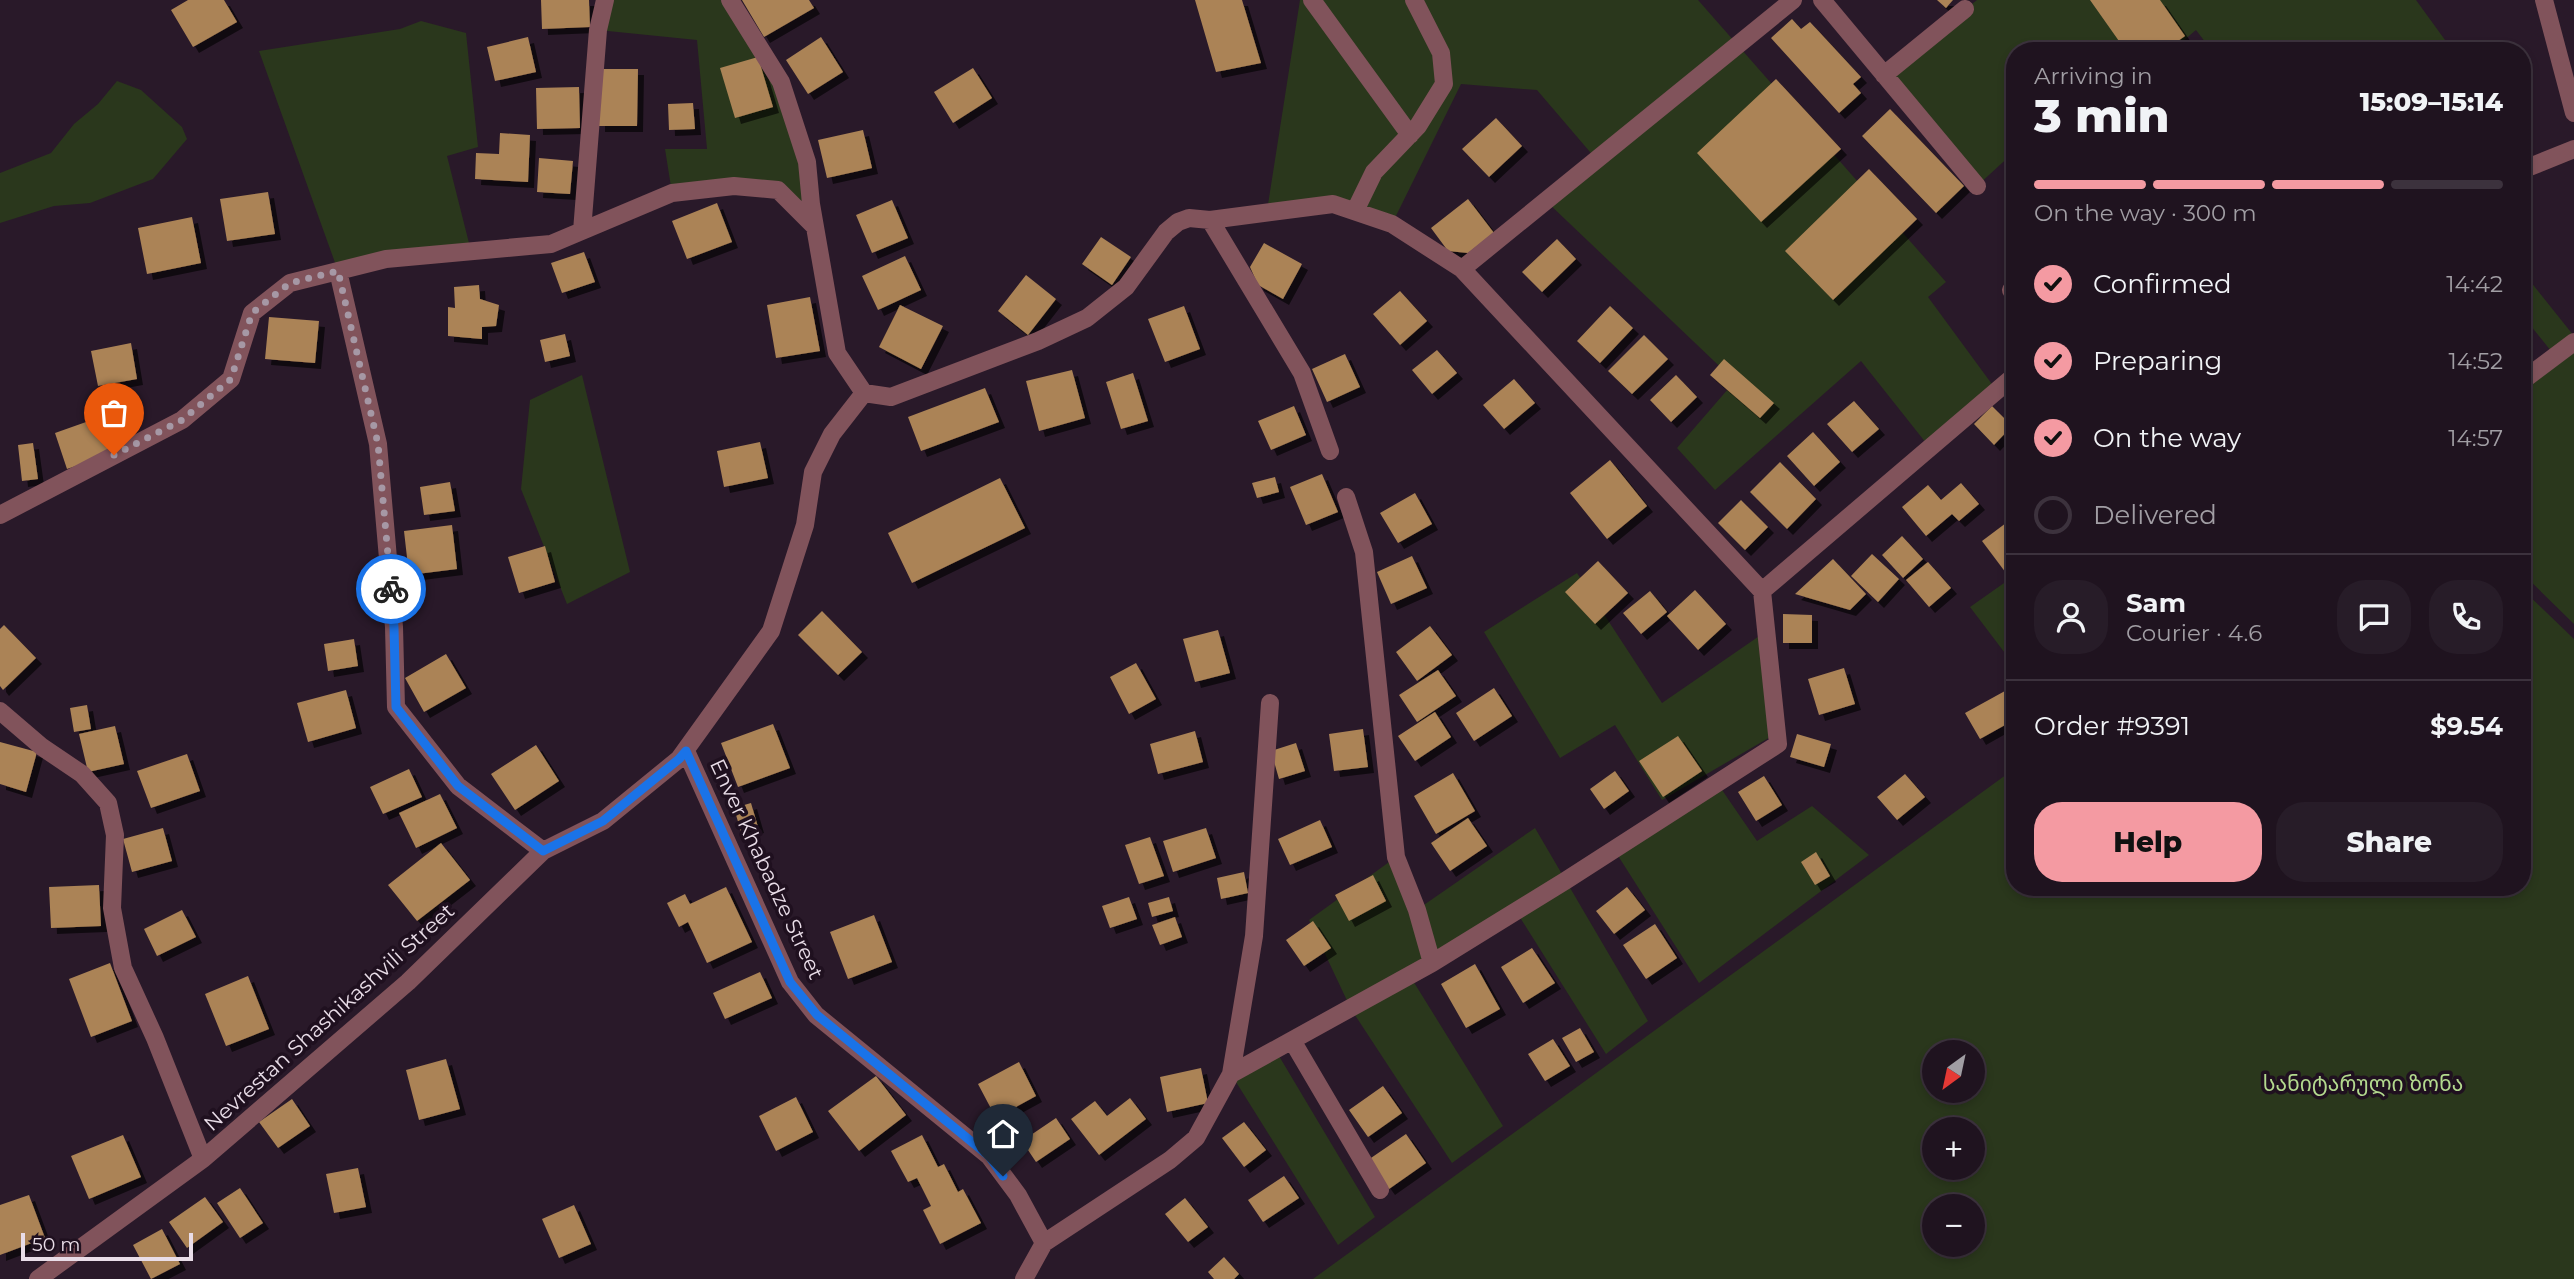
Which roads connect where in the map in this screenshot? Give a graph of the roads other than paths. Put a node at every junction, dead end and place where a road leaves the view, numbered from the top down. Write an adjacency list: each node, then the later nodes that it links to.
1 (605, 0): 18 (street)
2 (730, 0): 17 (street)
3 (1312, 0): 11 (street)
4 (1414, 0): 11 (street)
5 (1793, 0): 19 (street)
6 (1822, 0): 9 (street)
7 (2544, 0): 10 (street)
8 (1965, 9): 9 (street)
9 (1884, 75): 14 (street)
10 (2574, 113)
11 (1410, 135): 15 (street)
12 (2574, 149): 13 (street)
13 (2531, 166)
14 (1977, 186)
15 (1355, 211): 16 (street); 19 (street)
16 (1210, 220): 24 (street); 25 (street)
17 (815, 227): 18 (street); 24 (street)
18 (582, 231): 20 (street)
19 (1462, 269): 28 (street)
20 (338, 271): 27 (street); 32 (street)
21 (2574, 342): 22 (street)
22 (2531, 374)
23 (2006, 383): 28 (street)
24 (864, 393): 31 (street, Nevrestan Shashikashvili Street)
25 (1329, 451)
26 (1346, 497): 33 (street)
27 (0, 515)
28 (1762, 591): 33 (street)
29 (1270, 703): 35 (street)
30 (0, 711): 36 (street, Nevrestan Shashikashvili Street)
31 (686, 751): 32 (street, Nevrestan Shashikashvili Street); 38 (street, Enver Khabadze Street)
32 (543, 851): 36 (street, Nevrestan Shashikashvili Street)
33 (1432, 963): 34 (street)
34 (1293, 1042): 35 (street); 37 (street)
35 (1231, 1074): 38 (street)
36 (203, 1159): 39 (street, Nevrestan Shashikashvili Street)
37 (1380, 1190)
38 (1044, 1243): 40 (street)
39 (38, 1279)
40 (1024, 1279)

